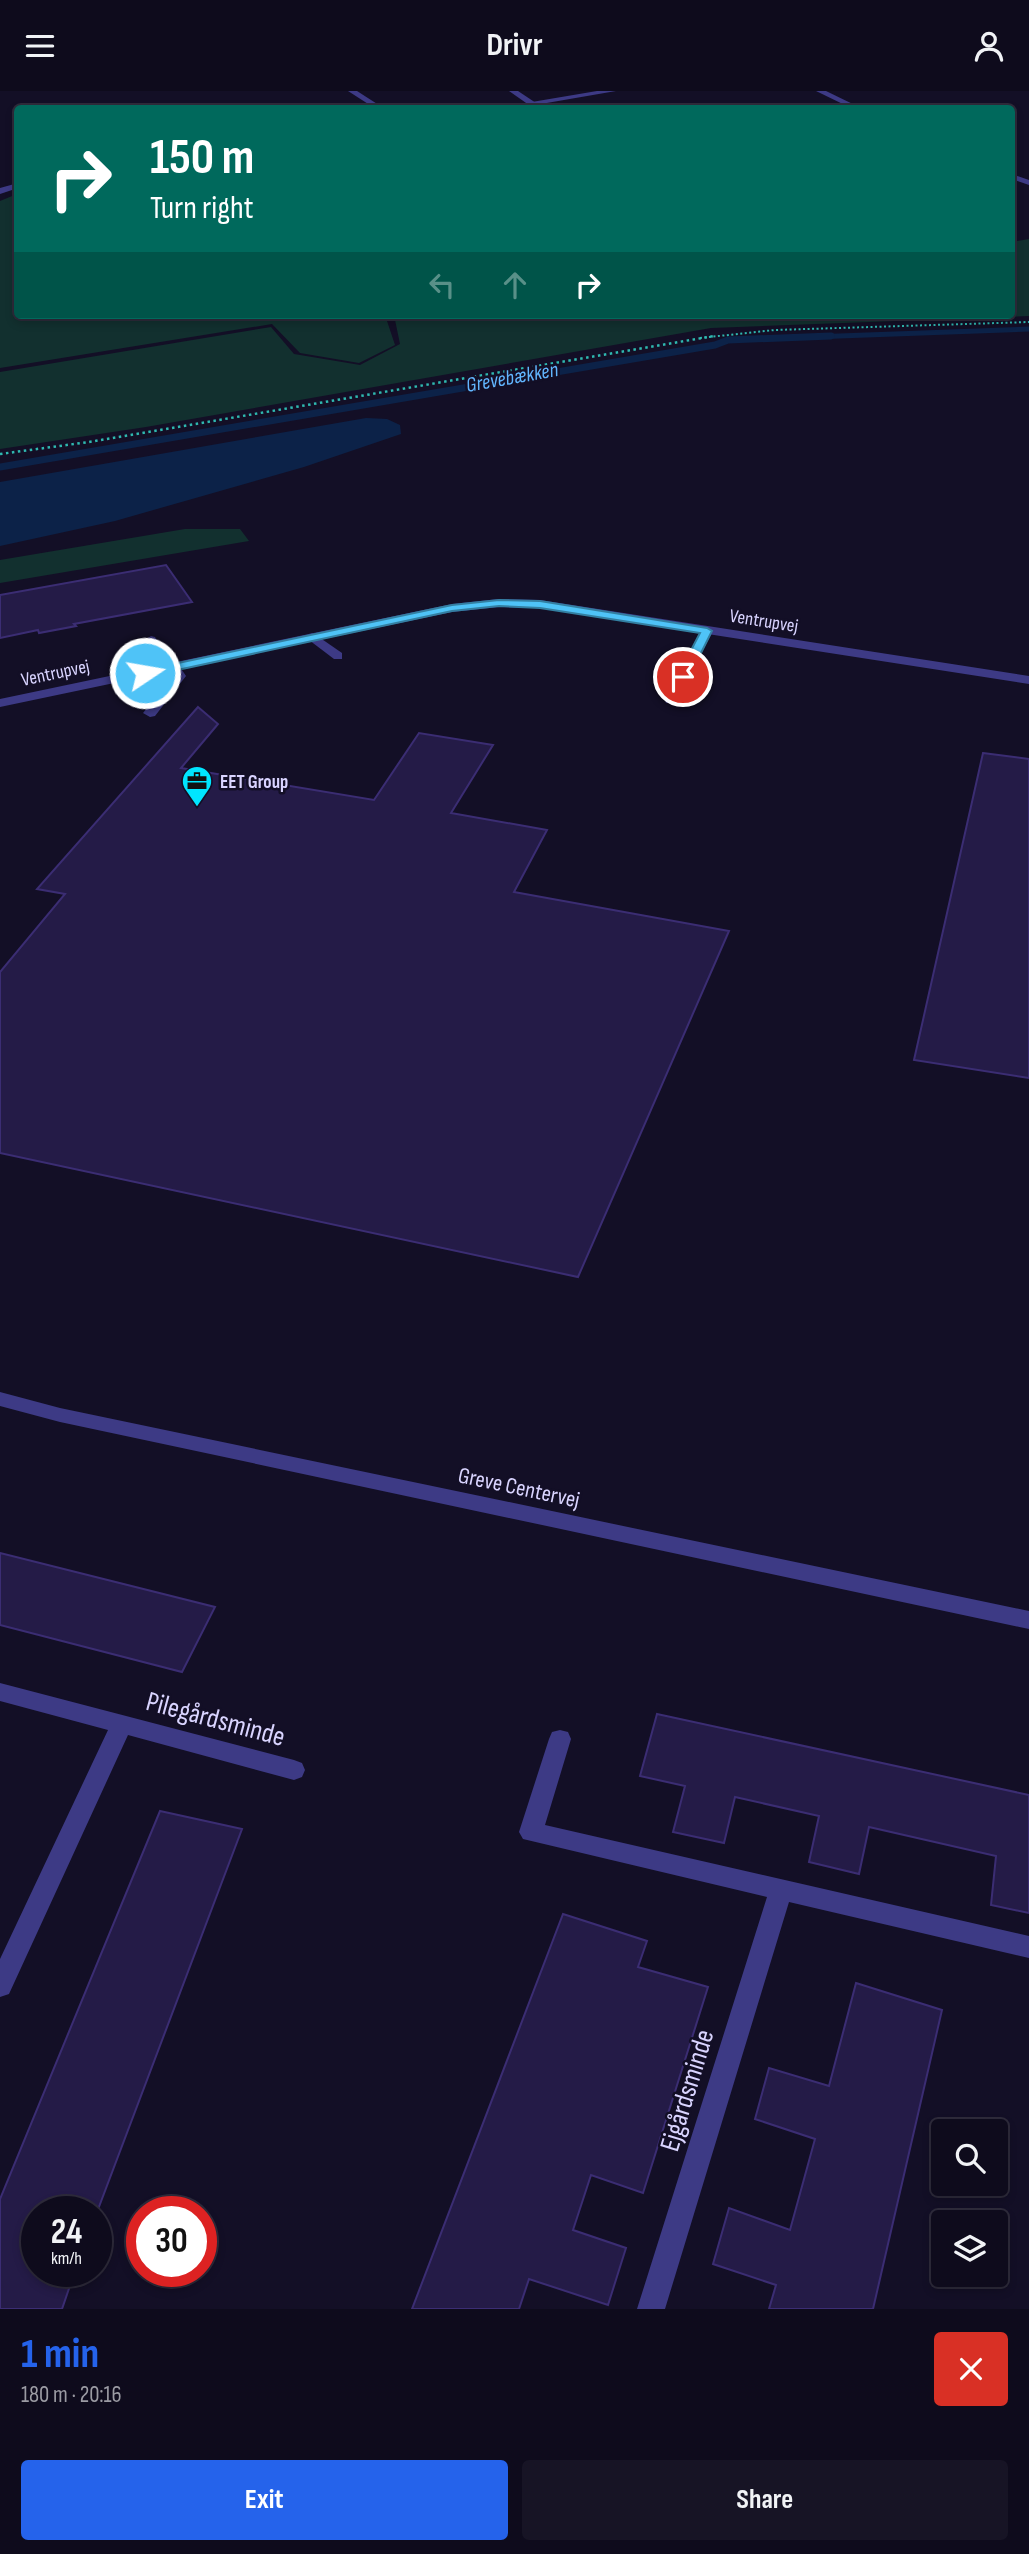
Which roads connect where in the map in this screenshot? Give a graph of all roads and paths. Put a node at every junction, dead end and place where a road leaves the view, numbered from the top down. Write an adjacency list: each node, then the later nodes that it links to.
1 (352, 91): 6 (street)
2 (513, 91): 5 (street)
3 (612, 91): 5 (street)
4 (820, 91): 8 (street)
5 (532, 103): 7 (street)
6 (375, 105)
7 (519, 105)
8 (851, 105)
9 (1029, 322): 10 (path)
10 (0, 454)
11 (707, 631): 12 (street, Ventrupvej); 16 (street, Ventrupvej); 17 (street)
12 (313, 637): 14 (street); 15 (street, Ventrupvej)
13 (151, 640): 15 (street)
14 (338, 656)
15 (172, 667): 18 (street, Ventrupvej); 19 (street)
16 (1029, 680)
17 (671, 700)
18 (0, 703)
19 (150, 713)
20 (0, 1399): 21 (street, Greve Centervej)
21 (1029, 1620)
22 (0, 1692): 23 (street, Pilegårdsminde)
23 (122, 1723): 25 (street, Pilegårdsminde); 28 (street, Pilegårdsminde)
24 (560, 1739): 26 (street)
25 (294, 1770)
26 (781, 1889): 27 (street); 29 (street, Ejgårdsminde)
27 (1029, 1947)
28 (0, 1986)
29 (651, 2309)

